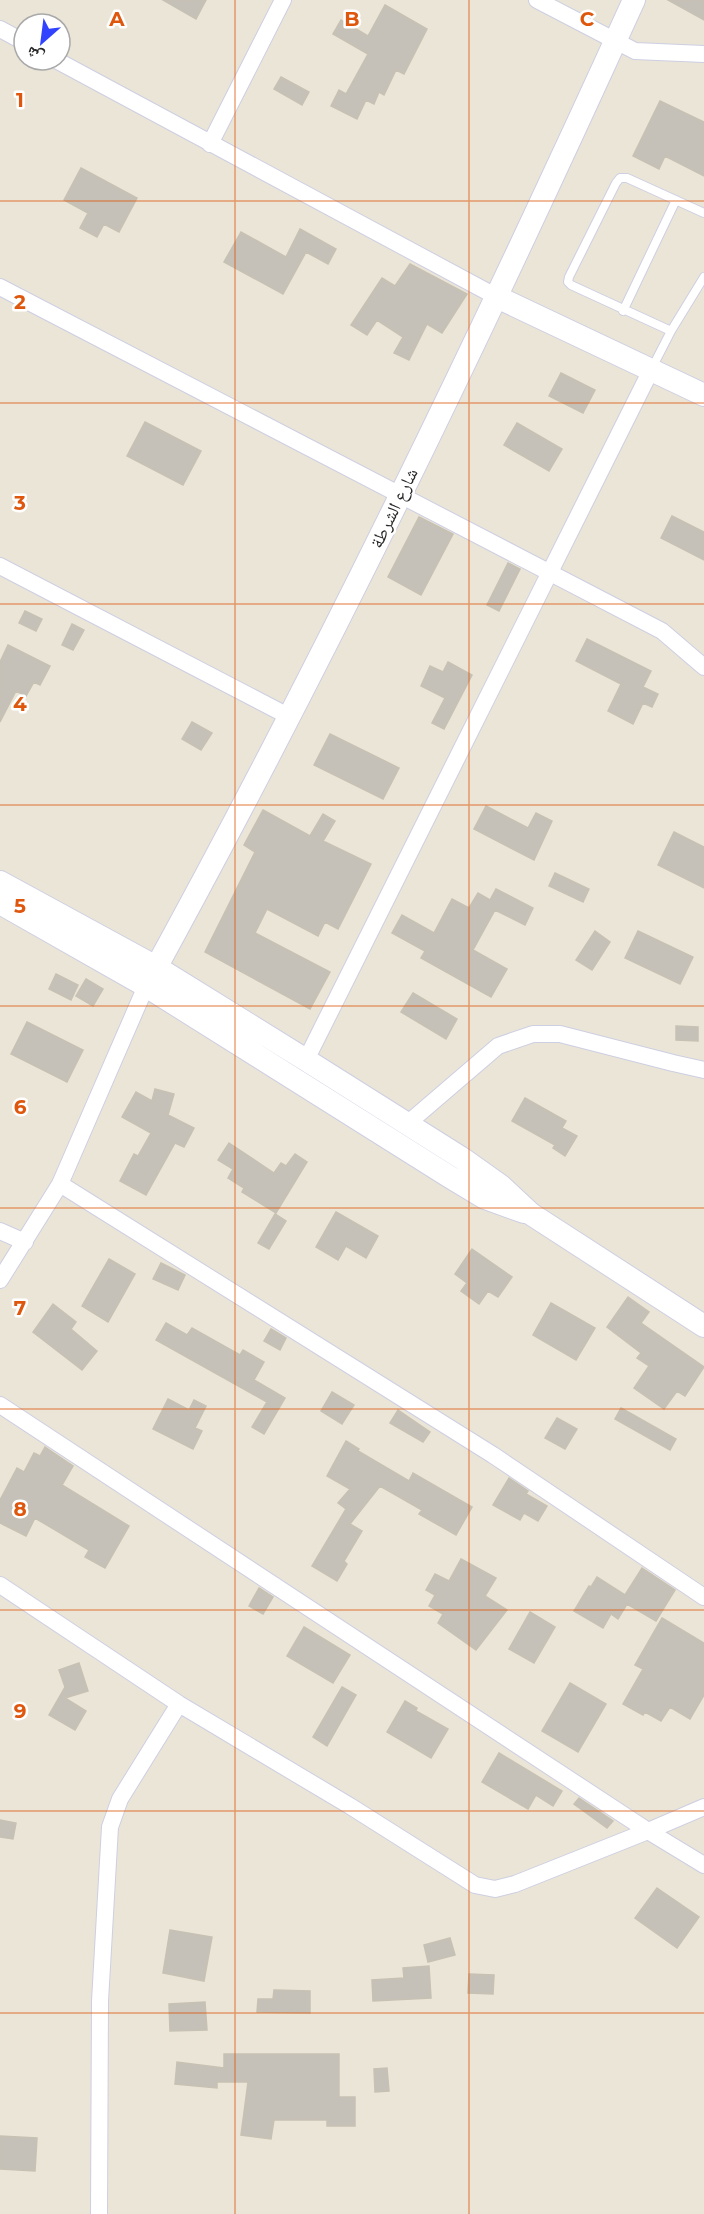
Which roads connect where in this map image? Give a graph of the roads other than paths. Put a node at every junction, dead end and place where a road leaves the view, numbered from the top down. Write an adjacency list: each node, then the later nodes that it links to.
1 (283, 0): 7 (street)
2 (537, 0): 4 (street)
3 (634, 0): 4 (main road, شارع الشرطة)
4 (616, 40): 5 (street); 12 (main road, شارع الشرطة)
5 (704, 54)
6 (72, 68): 7 (street)
7 (210, 144): 12 (street)
8 (676, 200): 9 (lane); 13 (lane); 13 (lane)
9 (704, 213)
10 (704, 278): 14 (lane)
11 (0, 286): 17 (street)
12 (497, 297): 15 (main road); 17 (main road, شارع الشرطة)
13 (623, 310): 14 (lane)
14 (671, 331): 15 (lane)
15 (651, 370): 16 (main road); 19 (street)
16 (704, 395)
17 (401, 493): 19 (street); 21 (main road, شارع الشرطة)
18 (0, 566): 21 (street)
19 (549, 570): 20 (street); 25 (street)
20 (704, 667)
21 (290, 717): 24 (main road, شارع الشرطة)
22 (0, 882): 24 (main road)
23 (0, 903): 24 (main road)
24 (151, 976): 25 (main road); 28 (street); 29 (main road)
25 (306, 1059): 27 (main road)
26 (704, 1070): 27 (street)
27 (407, 1124): 29 (main road)
28 (60, 1185): 31 (street); 36 (street)
29 (531, 1214): 33 (main road)
30 (0, 1231): 31 (street)
31 (25, 1242): 32 (street)
32 (0, 1281)
33 (704, 1326)
34 (0, 1405): 39 (street)
35 (0, 1585): 37 (street)
36 (704, 1597)
37 (179, 1704): 39 (street); 41 (street)
38 (704, 1807): 39 (street)
39 (648, 1832): 40 (street)
40 (704, 1865)
41 (99, 2214)

